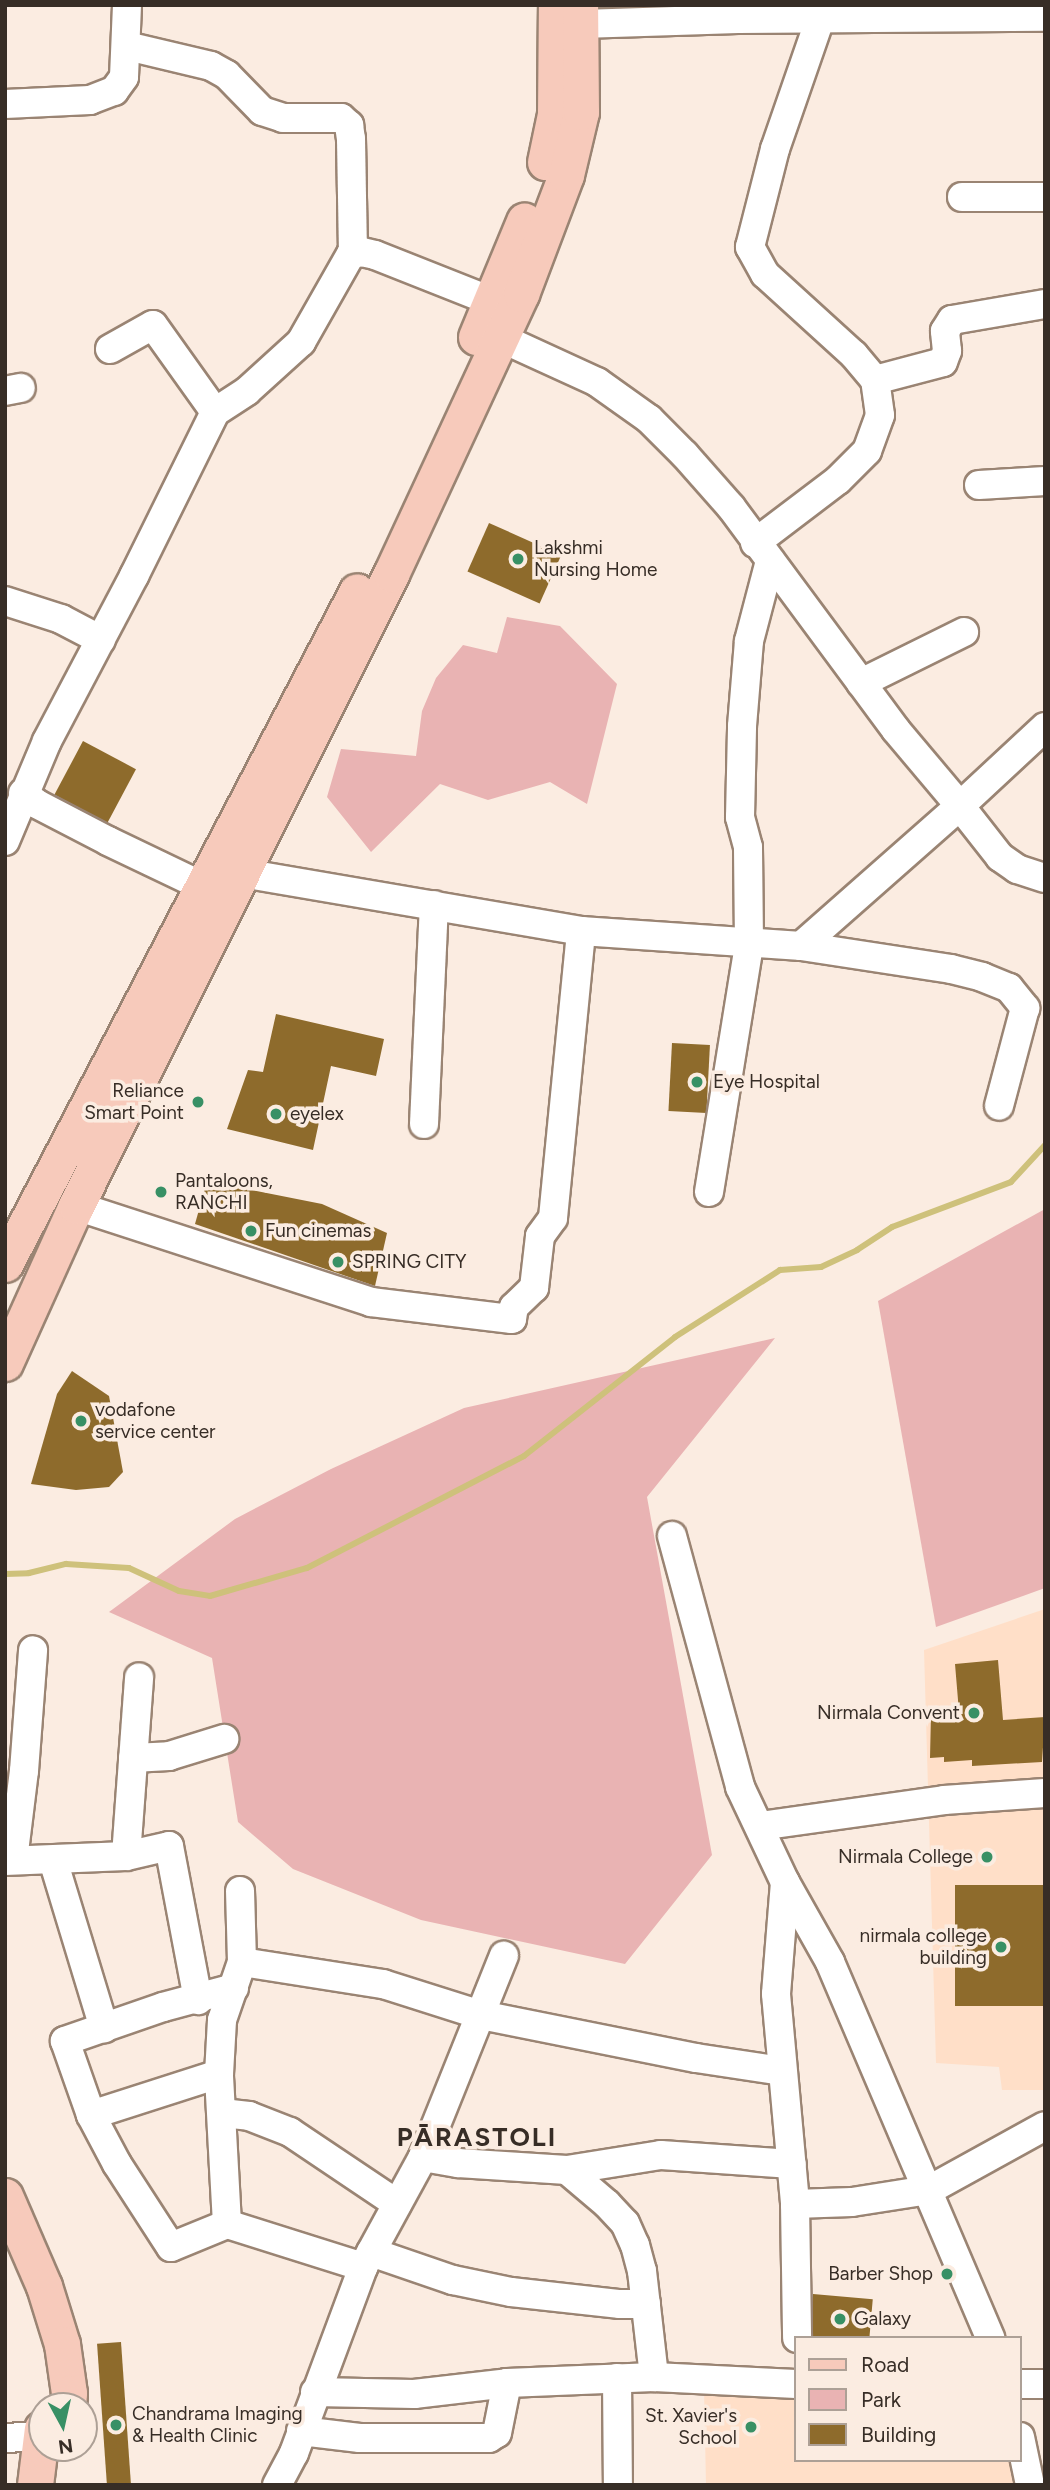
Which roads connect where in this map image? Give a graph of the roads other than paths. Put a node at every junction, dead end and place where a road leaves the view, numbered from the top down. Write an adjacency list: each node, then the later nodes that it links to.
1 (127, 5): 6 (street)
2 (966, 11): 4 (street); 5 (street)
3 (572, 12): 5 (street); 11 (main road); 13 (main road)
4 (1045, 17)
5 (820, 19): 15 (street)
6 (127, 46): 7 (street); 10 (street)
7 (5, 104)
8 (962, 197): 9 (street)
9 (1045, 197)
10 (353, 252): 11 (street); 16 (street)
11 (491, 301): 30 (main road)
12 (1045, 304): 15 (street)
13 (501, 338): 19 (street); 28 (main road)
14 (110, 349): 16 (street)
15 (875, 380): 19 (street)
16 (215, 412): 22 (street)
17 (1045, 481): 18 (street)
18 (979, 485)
19 (763, 552): 23 (street); 33 (street)
20 (5, 601): 22 (street)
21 (964, 632): 23 (street)
22 (100, 640): 25 (street)
23 (861, 683): 26 (street)
24 (1045, 727): 26 (street)
25 (23, 793): 27 (street); 30 (street)
26 (960, 806): 29 (street); 34 (street)
27 (5, 841)
28 (242, 873): 31 (street); 38 (main road)
29 (1045, 878)
30 (202, 886): 39 (main road)
31 (434, 905): 32 (street); 36 (street)
32 (580, 931): 33 (street); 38 (street)
33 (749, 944): 34 (street); 37 (street)
34 (801, 946): 35 (street)
35 (999, 1106)
36 (424, 1124)
37 (709, 1192)
38 (76, 1206): 40 (main road)
39 (8, 1252)
40 (5, 1363)
41 (672, 1536): 47 (street)
42 (33, 1650): 49 (street)
43 (139, 1677): 45 (street)
44 (224, 1739): 45 (street)
45 (133, 1758): 48 (street)
46 (1045, 1793): 47 (street)
47 (760, 1826): 51 (street)
48 (126, 1856): 50 (street); 55 (street)
49 (9, 1860): 50 (street)
50 (53, 1860): 57 (street)
51 (785, 1882): 58 (street); 66 (street)
52 (240, 1891): 54 (street)
53 (504, 1956): 56 (street)
54 (238, 1975): 55 (street); 56 (street); 59 (street)
55 (198, 2000): 57 (street)
56 (481, 2015): 58 (street); 63 (street)
57 (104, 2028): 61 (street)
58 (782, 2071): 64 (street)
59 (219, 2074): 60 (street); 61 (street)
60 (222, 2113): 68 (street); 70 (street)
61 (91, 2115): 70 (street)
62 (1045, 2126): 66 (street)
63 (423, 2157): 65 (street); 68 (street)
64 (792, 2164): 65 (street); 69 (street)
65 (567, 2170): 73 (street)
66 (929, 2190): 69 (street); 75 (street)
67 (5, 2196): 83 (main road)
68 (397, 2204): 72 (street)
69 (795, 2204): 74 (street)
70 (227, 2224): 72 (street)
71 (7, 2249): 82 (main road)
72 (367, 2259): 73 (street); 84 (street)
73 (646, 2304): 76 (street)
74 (797, 2336)
75 (989, 2336)
76 (654, 2377): 77 (street); 79 (street)
77 (617, 2378): 78 (street); 94 (street)
78 (507, 2383): 84 (street); 86 (street)
79 (794, 2384)
80 (1022, 2384): 81 (street)
81 (1045, 2384)
82 (51, 2392)
83 (58, 2392)
84 (315, 2392): 86 (street)
85 (28, 2429): 87 (street)
86 (301, 2431): 93 (street)
87 (5, 2438)
88 (1022, 2447): 95 (street)
89 (42, 2462): 91 (main road)
90 (57, 2462): 92 (main road)
91 (35, 2485)
92 (58, 2485)
93 (277, 2485)
94 (618, 2485)
95 (1030, 2485)

